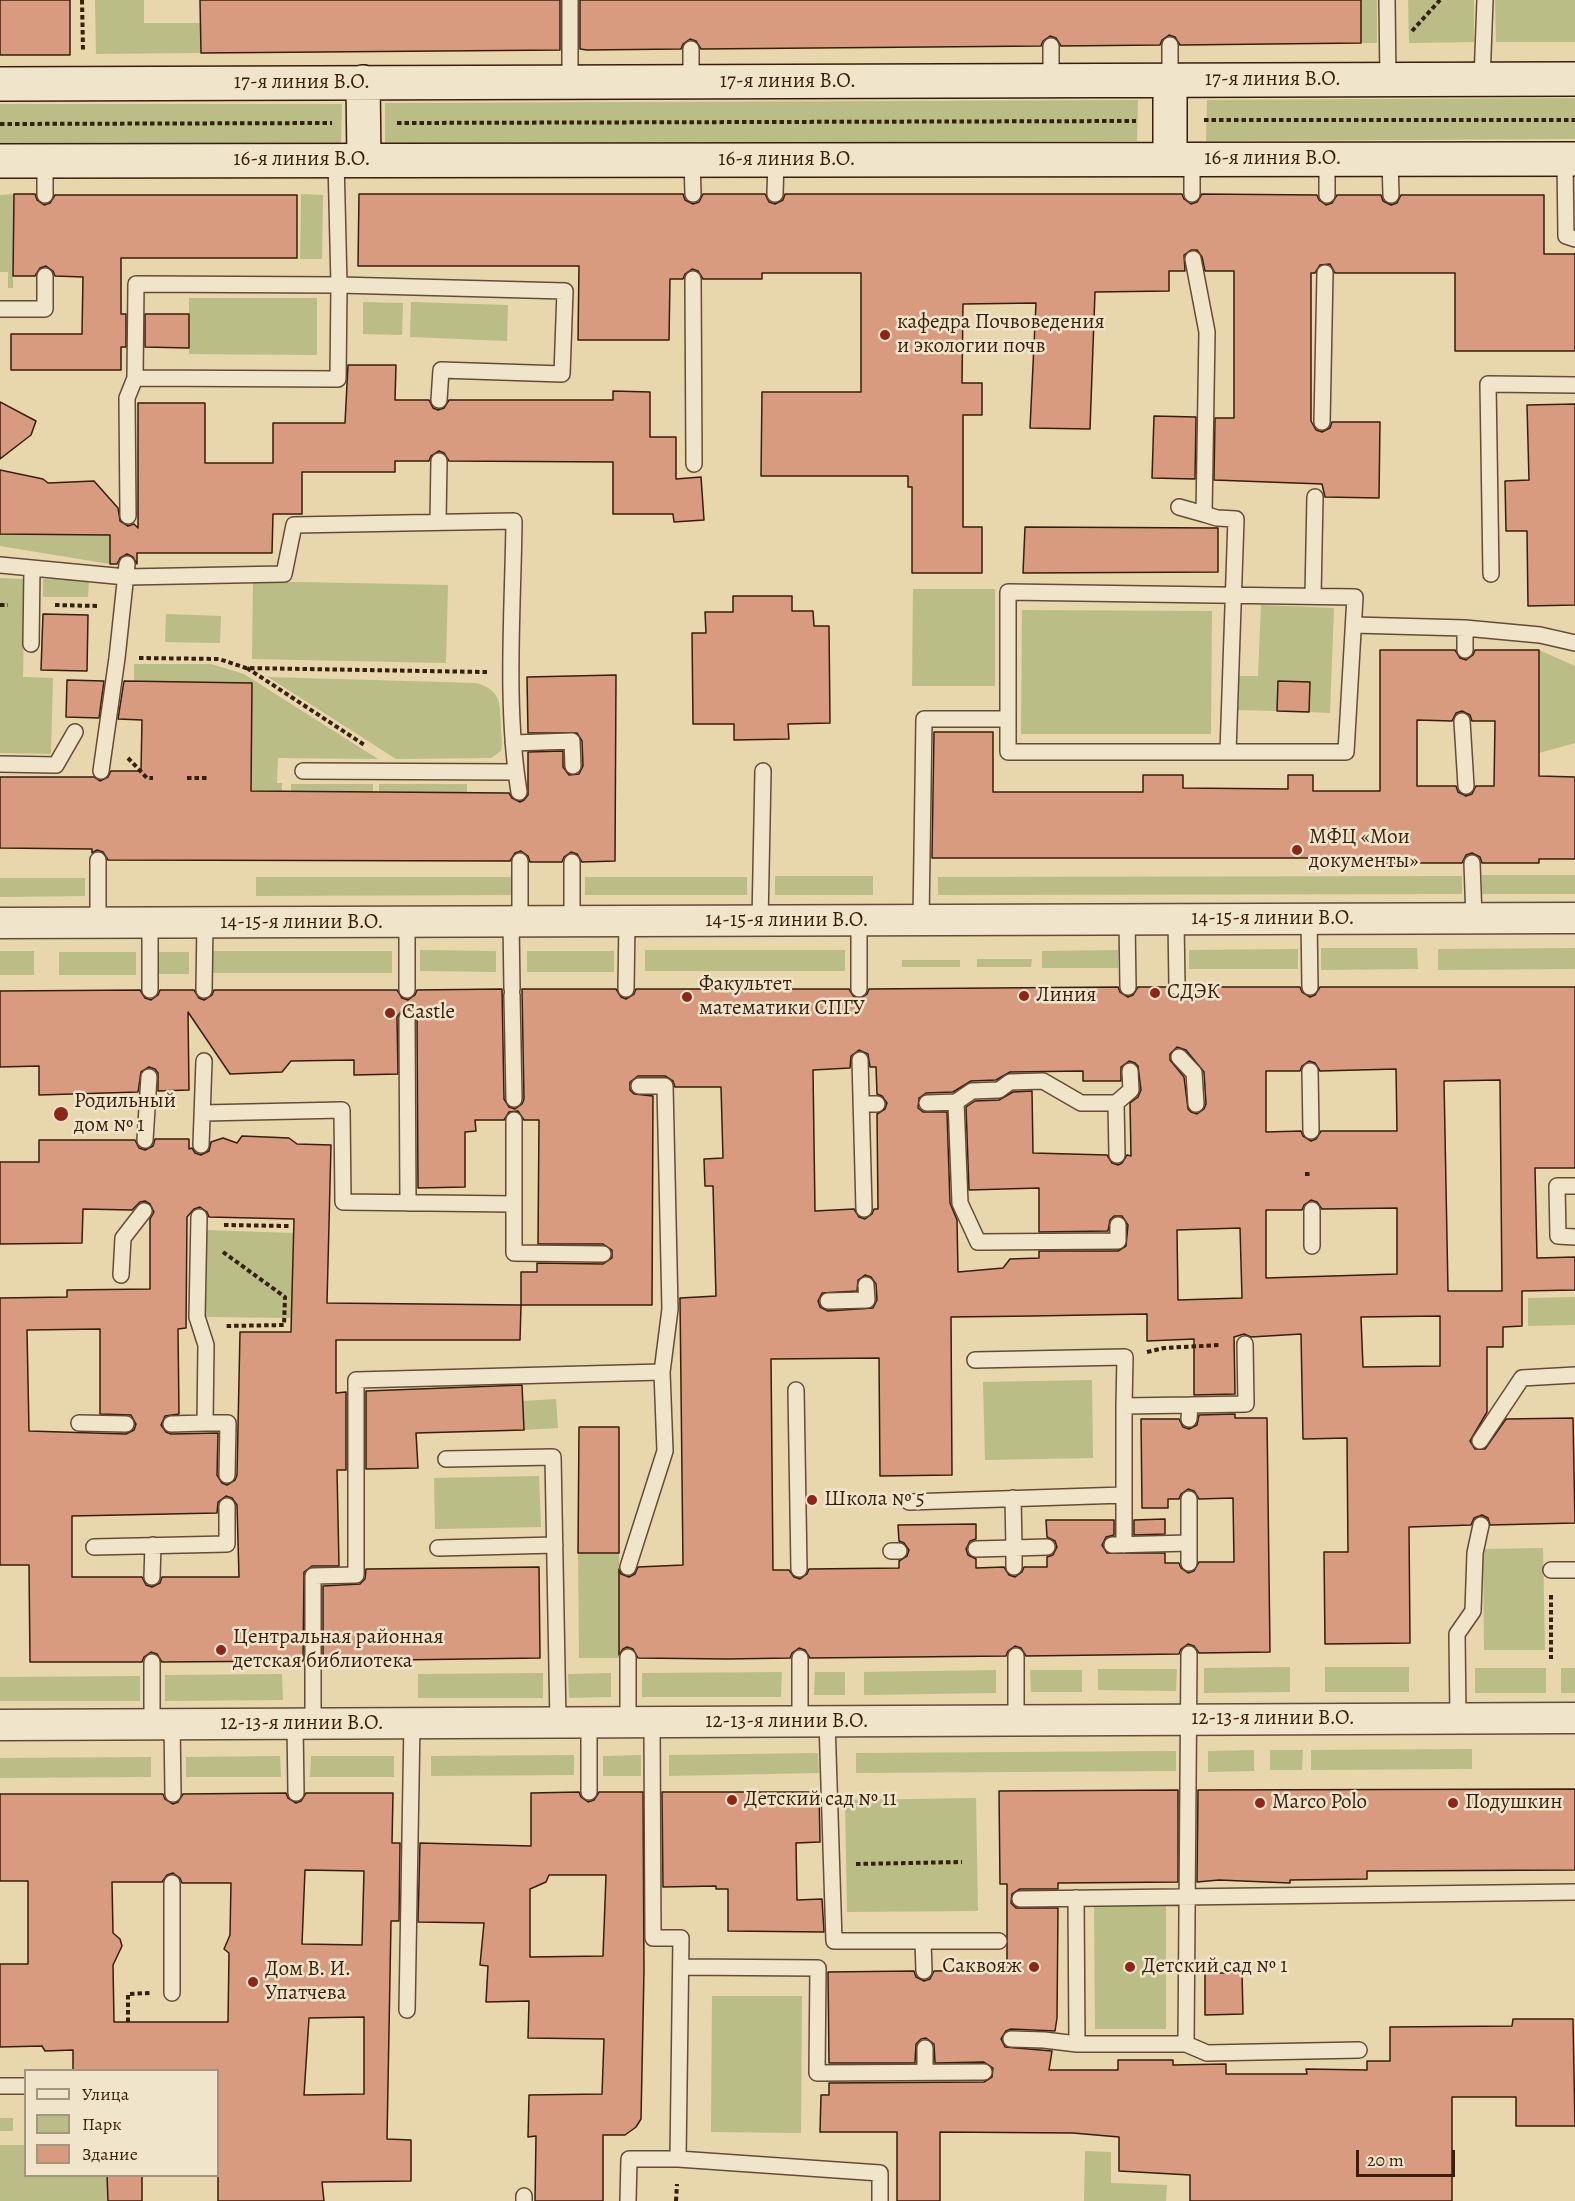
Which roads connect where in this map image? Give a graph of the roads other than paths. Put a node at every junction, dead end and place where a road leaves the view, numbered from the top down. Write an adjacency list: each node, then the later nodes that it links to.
1 (570, 0): 13 (lane)
2 (1387, 0): 9 (lane)
3 (1485, 0): 10 (lane)
4 (1170, 45): 8 (lane)
5 (1051, 46): 11 (lane)
6 (691, 49): 14 (lane)
7 (1575, 79): 10 (street, 17-я линия В.О.)
8 (1170, 80): 9 (street, 17-я линия В.О.); 11 (street, 17-я линия В.О.); 16 (street)
9 (1388, 80): 10 (street, 17-я линия В.О.)
10 (1482, 80)
11 (1051, 81): 14 (street, 17-я линия В.О.)
12 (363, 82): 13 (street, 17-я линия В.О.); 15 (street, 17-я линия В.О.); 21 (street)
13 (570, 82): 14 (street, 17-я линия В.О.)
14 (691, 82)
15 (0, 84)
16 (1181, 159): 17 (street, 16-я линия В.О.); 23 (street, 16-я линия В.О.); 27 (lane)
17 (1327, 159): 18 (street, 16-я линия В.О.); 29 (lane)
18 (1390, 159): 19 (street, 16-я линия В.О.); 30 (lane)
19 (1570, 159): 31 (lane)
20 (45, 160): 21 (street, 16-я линия В.О.); 24 (street, 16-я линия В.О.); 28 (lane)
21 (350, 160): 22 (street, 16-я линия В.О.); 36 (lane)
22 (692, 160): 23 (street, 16-я линия В.О.); 25 (lane)
23 (776, 160): 26 (lane)
24 (0, 161)
25 (693, 194)
26 (775, 194)
27 (1192, 194)
28 (45, 195)
29 (1328, 195)
30 (1391, 195)
31 (1575, 239)
32 (1193, 259): 46 (lane)
33 (1325, 273): 41 (lane)
34 (45, 276): 37 (lane)
35 (693, 279): 43 (lane)
36 (339, 285): 38 (lane); 38 (lane); 40 (lane)
37 (0, 309)
38 (135, 378): 47 (lane)
39 (1575, 385): 52 (lane)
40 (439, 400)
41 (1322, 422)
42 (439, 461): 48 (lane)
43 (693, 464)
44 (1315, 497): 54 (lane)
45 (1179, 507): 46 (lane)
46 (1204, 514): 53 (lane)
47 (128, 516)
48 (438, 521): 51 (lane); 63 (lane)
49 (0, 565): 50 (lane)
50 (32, 569): 51 (lane); 58 (lane)
51 (126, 570): 66 (lane)
52 (1491, 574)
53 (1233, 595): 54 (lane); 60 (lane); 64 (lane)
54 (1313, 596): 55 (lane)
55 (1354, 625): 56 (lane); 64 (lane)
56 (1465, 628): 57 (lane); 59 (lane)
57 (1575, 643)
58 (31, 644)
59 (1466, 650)
60 (1008, 719): 64 (lane); 81 (lane)
61 (1462, 721): 71 (lane)
62 (75, 732): 65 (lane)
63 (513, 743): 67 (lane); 70 (lane)
64 (1228, 752)
65 (0, 764)
66 (102, 764)
67 (573, 766)
68 (303, 771): 70 (lane)
69 (763, 771): 85 (lane)
70 (516, 772): 72 (lane)
71 (1466, 786)
72 (519, 792)
73 (98, 860): 90 (lane)
74 (520, 861): 87 (lane)
75 (572, 862): 88 (lane)
76 (1473, 863): 77 (lane)
77 (1473, 918): 78 (street, 14-15-я линии В.О.); 79 (street, 14-15-я линии В.О.)
78 (1575, 918)
79 (1310, 919): 83 (street, 14-15-я линии В.О.); 95 (lane)
80 (859, 920): 81 (street, 14-15-я линии В.О.); 85 (street, 14-15-я линии В.О.); 97 (lane)
81 (921, 920): 82 (street, 14-15-я линии В.О.)
82 (1127, 920): 83 (street, 14-15-я линии В.О.); 93 (lane)
83 (1176, 920): 94 (lane)
84 (627, 921): 85 (street, 14-15-я линии В.О.); 88 (street, 14-15-я линии В.О.); 96 (lane)
85 (760, 921)
86 (407, 922): 87 (street, 14-15-я линии В.О.); 92 (street, 14-15-я линии В.О.); 100 (lane)
87 (516, 922): 88 (street, 14-15-я линии В.О.); 109 (lane)
88 (572, 922)
89 (0, 923): 90 (street, 14-15-я линии В.О.)
90 (98, 923): 91 (street, 14-15-я линии В.О.)
91 (150, 923): 92 (street, 14-15-я линии В.О.); 98 (lane)
92 (205, 923): 99 (lane)
93 (1128, 987)
94 (1177, 987)
95 (1310, 987)
96 (626, 989)
97 (859, 989)
98 (150, 990)
99 (204, 990)
100 (407, 990)
101 (407, 1018): 123 (lane)
102 (1179, 1058): 115 (lane)
103 (860, 1060): 113 (lane)
104 (204, 1061): 116 (lane)
105 (1130, 1071): 112 (lane)
106 (1310, 1071): 118 (lane)
107 (149, 1077): 119 (lane)
108 (639, 1086): 138 (lane)
109 (514, 1099)
110 (956, 1102): 111 (lane); 112 (lane); 129 (lane)
111 (927, 1103)
112 (1116, 1103): 121 (lane)
113 (861, 1104): 114 (lane); 125 (lane)
114 (877, 1104)
115 (1196, 1104)
116 (203, 1113): 120 (lane); 123 (lane)
117 (514, 1120): 124 (lane)
118 (1311, 1131)
119 (145, 1140)
120 (201, 1145)
121 (1117, 1155)
122 (1575, 1186): 130 (lane)
123 (408, 1203): 124 (lane)
124 (514, 1204): 132 (lane)
125 (864, 1209)
126 (144, 1210): 133 (lane)
127 (1312, 1210): 131 (lane)
128 (199, 1225): 142 (lane)
129 (1118, 1225)
130 (1575, 1237)
131 (1312, 1246)
132 (603, 1254)
133 (121, 1275)
134 (866, 1285): 135 (lane)
135 (828, 1301)
136 (1245, 1344): 141 (lane)
137 (975, 1360): 141 (lane)
138 (662, 1371): 164 (lane); 185 (lane)
139 (1575, 1375): 146 (lane)
140 (796, 1390): 166 (lane)
141 (1124, 1406): 149 (lane)
142 (205, 1423): 145 (lane); 148 (lane)
143 (79, 1424): 144 (lane)
144 (126, 1424)
145 (171, 1424)
146 (1480, 1441)
147 (446, 1460): 157 (lane)
148 (227, 1475)
149 (1124, 1495): 150 (lane); 155 (lane)
150 (1013, 1498): 152 (lane); 161 (lane)
151 (1189, 1499): 155 (lane)
152 (909, 1502)
153 (227, 1506): 156 (lane)
154 (1481, 1525): 176 (lane)
155 (1189, 1543): 163 (lane)
156 (153, 1545): 158 (lane); 169 (lane)
157 (555, 1545): 160 (lane); 180 (lane)
158 (94, 1547)
159 (1047, 1547): 161 (lane)
160 (438, 1548)
161 (1014, 1548): 162 (lane); 165 (lane)
162 (976, 1549)
163 (1189, 1563)
164 (628, 1567)
165 (1014, 1567)
166 (799, 1569)
167 (1551, 1570): 168 (lane)
168 (1575, 1570)
169 (152, 1576)
170 (1189, 1654): 178 (lane)
171 (1016, 1656): 177 (lane)
172 (628, 1657): 182 (lane)
173 (800, 1658): 179 (lane)
174 (152, 1662): 184 (lane)
175 (1575, 1718): 176 (street, 12-13-я линии В.О.)
176 (1458, 1719): 178 (street, 12-13-я линии В.О.)
177 (1016, 1720): 178 (street, 12-13-я линии В.О.); 179 (street, 12-13-я линии В.О.)
178 (1189, 1720): 192 (lane)
179 (814, 1721): 182 (street, 12-13-я линии В.О.); 195 (lane)
180 (558, 1722): 181 (street, 12-13-я линии В.О.); 183 (street, 12-13-я линии В.О.)
181 (589, 1722): 182 (street, 12-13-я линии В.О.); 187 (lane)
182 (640, 1722): 197 (lane)
183 (411, 1723): 185 (street, 12-13-я линии В.О.); 200 (lane)
184 (162, 1724): 185 (street, 12-13-я линии В.О.); 186 (street, 12-13-я линии В.О.); 189 (lane)
185 (304, 1724): 188 (lane)
186 (0, 1725)
187 (589, 1792)
188 (296, 1793)
189 (173, 1794)
190 (172, 1882): 199 (lane)
191 (1575, 1892): 192 (lane)
192 (1187, 1895): 193 (lane); 203 (lane)
193 (1076, 1898): 194 (lane); 202 (lane)
194 (1020, 1899)
195 (923, 1941): 196 (lane); 198 (lane)
196 (999, 1941)
197 (682, 1967): 206 (lane); 210 (lane)
198 (924, 1971)
199 (172, 1993)
200 (407, 2010)
201 (1011, 2039): 202 (lane)
202 (1077, 2044): 203 (lane)
203 (1186, 2044): 205 (lane)
204 (925, 2048): 206 (lane)
205 (1359, 2050)
206 (925, 2072): 207 (lane)
207 (984, 2072)
208 (0, 2086): 209 (lane)
209 (24, 2086)
210 (678, 2159): 211 (lane); 212 (lane)
211 (628, 2201)
212 (880, 2201)

